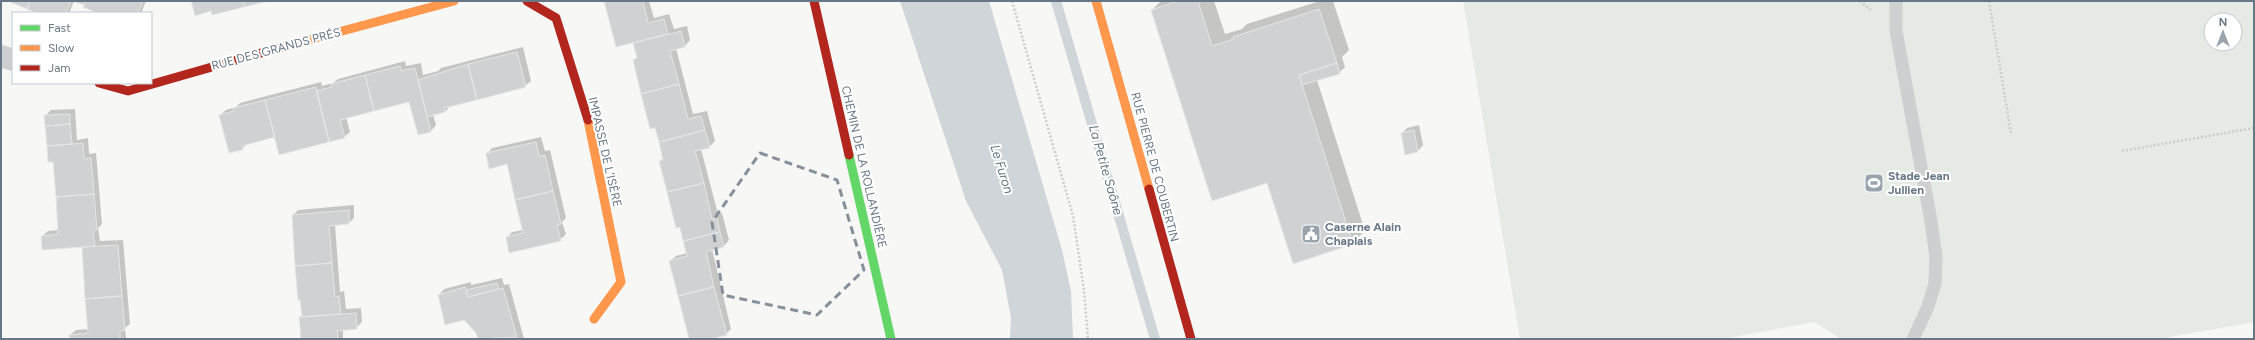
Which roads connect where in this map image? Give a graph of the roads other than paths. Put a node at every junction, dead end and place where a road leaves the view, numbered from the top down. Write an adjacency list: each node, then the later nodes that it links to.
1 (454, 1): 8 (street, RUE DES GRANDS PRÉS)
2 (527, 1): 9 (street, IMPASSE DE L'ISÈRE)
3 (814, 1): 10 (street, CHEMIN DE LA ROLLANDIÈRE)
4 (1096, 1): 11 (street, RUE PIERRE DE COUBERTIN)
5 (1896, 1): 12 (lane)
6 (1, 56): 7 (street)
7 (12, 60)
8 (103, 84)
9 (594, 319)
10 (891, 339)
11 (1191, 339)
12 (1913, 339)

